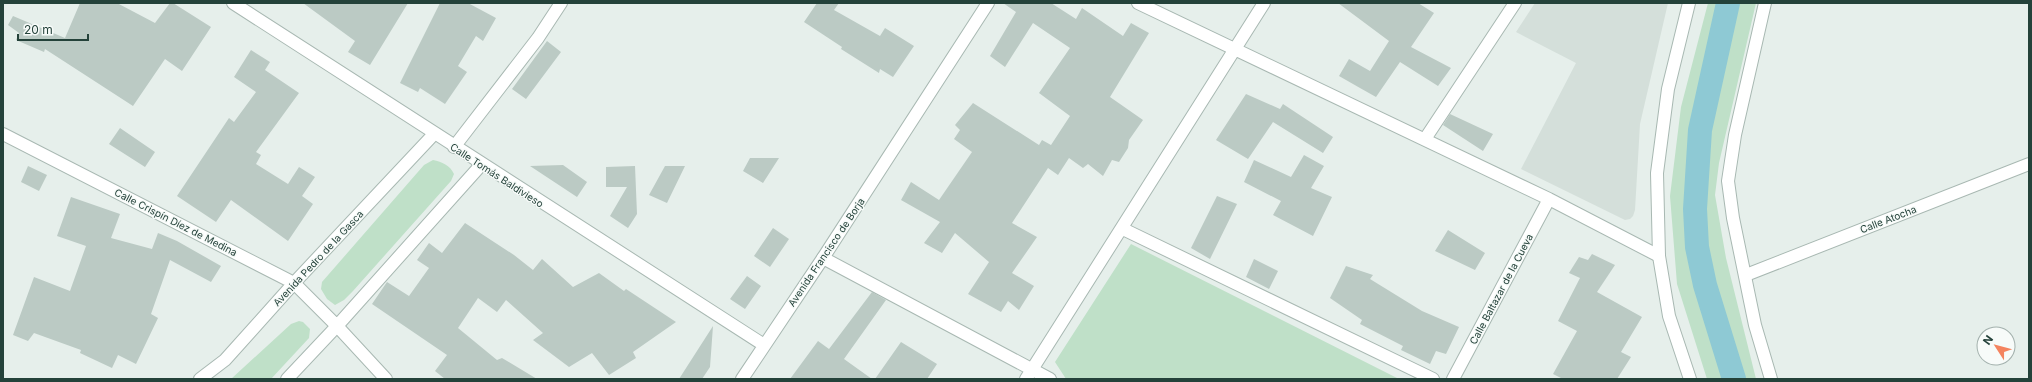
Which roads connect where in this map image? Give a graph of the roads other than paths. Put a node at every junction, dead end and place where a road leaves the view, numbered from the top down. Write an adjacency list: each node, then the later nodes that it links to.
1 (232, 3): 11 (street, Calle Tomás Baldivieso)
2 (561, 3): 13 (street)
3 (988, 3): 19 (street, Avenida Francisco de Borja)
4 (1138, 3): 9 (street)
5 (1264, 3): 9 (street)
6 (1515, 3): 12 (street)
7 (1689, 3): 18 (street)
8 (1765, 3): 20 (street)
9 (1235, 48): 12 (street); 17 (street)
10 (3, 134): 21 (street, Calle Crispín Díez de Medina)
11 (434, 134): 13 (street, Calle Tomás Baldivieso); 21 (street, Avenida Pedro de la Gasca)
12 (1425, 139): 16 (street)
13 (454, 147): 14 (street, Calle Tomás Baldivieso)
14 (481, 164): 22 (street); 23 (street, Calle Tomás Baldivieso)
15 (2029, 164): 20 (street, Calle Atocha)
16 (1548, 199): 18 (street); 31 (street, Calle Baltazar de la Cueva)
17 (1123, 228): 24 (street); 30 (street)
18 (1659, 256): 32 (street)
19 (823, 258): 23 (street, Avenida Francisco de Borja); 24 (street)
20 (1746, 275): 33 (street)
21 (294, 283): 22 (street, Calle Crispín Díez de Medina); 25 (street, Avenida Pedro de la Gasca)
22 (337, 326): 26 (street); 27 (street, Calle Crispín Díez de Medina)
23 (764, 345): 28 (street, Avenida Francisco de Borja)
24 (1029, 374): 29 (street)
25 (200, 379)
26 (287, 379)
27 (386, 379)
28 (742, 379)
29 (1050, 379)
30 (1433, 379)
31 (1453, 379)
32 (1690, 379)
33 (1771, 379)

